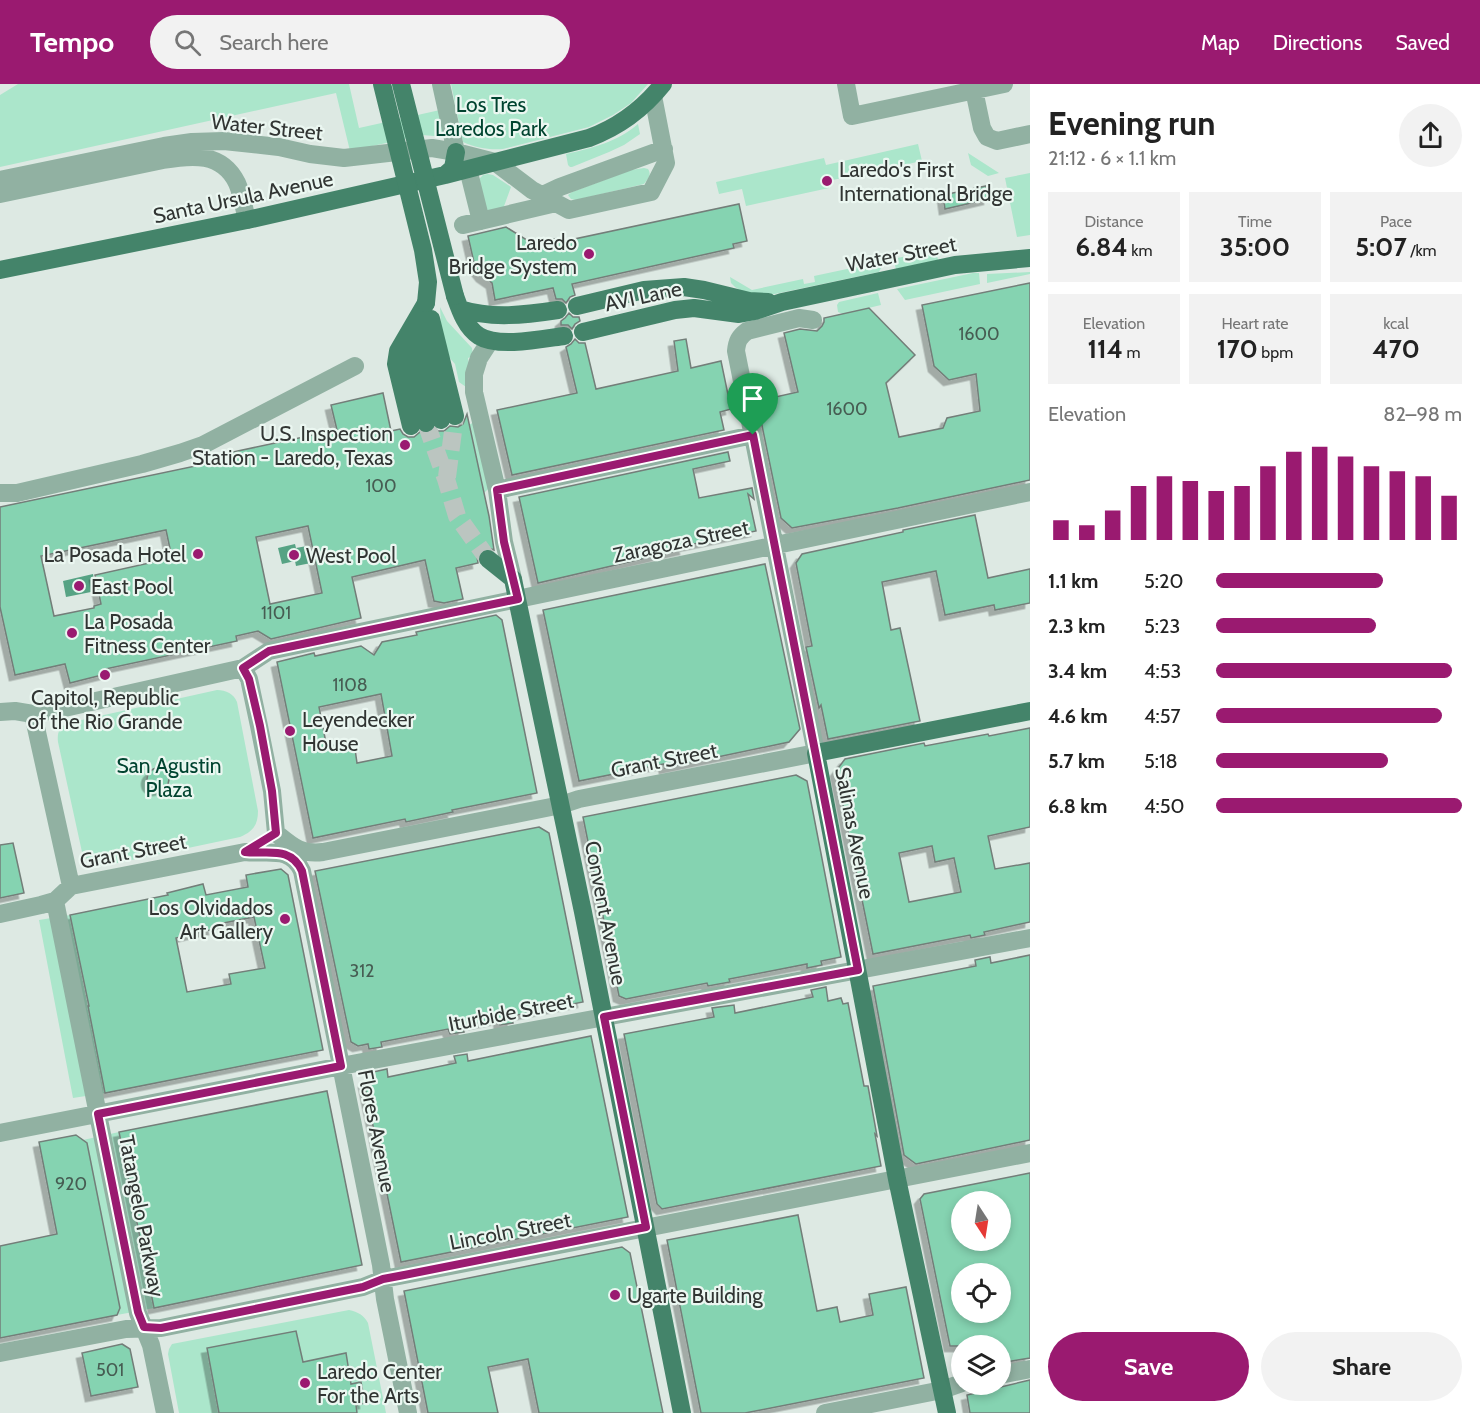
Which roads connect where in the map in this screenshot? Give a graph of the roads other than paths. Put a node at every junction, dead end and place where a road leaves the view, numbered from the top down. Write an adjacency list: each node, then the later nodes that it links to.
1 (382, 84): 21 (main road, bridge)
2 (401, 84): 22 (main road, bridge)
3 (441, 84): 10 (street)
4 (846, 84): 7 (street)
5 (1004, 84): 7 (street)
6 (658, 90): 9 (street); 11 (main road, Santa Ursula Avenue)
7 (974, 90): 8 (street)
8 (1030, 134)
9 (664, 149): 16 (street); 16 (street)
10 (456, 152): 11 (street, Water Street); 13 (main road); 14 (street, Water Street)
11 (495, 162): 12 (main road, Santa Ursula Avenue); 16 (street)
12 (468, 169): 13 (main road, Santa Ursula Avenue); 16 (street)
13 (445, 175): 17 (main road, Santa Ursula Avenue)
14 (0, 180)
15 (0, 194): 17 (street, Water Street)
16 (549, 199)
17 (247, 220): 19 (main road, Santa Ursula Avenue)
18 (1030, 258): 20 (main road, Water Street)
19 (0, 270)
20 (782, 302): 23 (main road); 25 (main road, AVI Lane)
21 (426, 303): 21 (main road)
22 (457, 303): 24 (main road); 29 (main road)
23 (577, 306)
24 (558, 310)
25 (739, 314): 27 (main road, AVI Lane); 30 (street, Salinas Avenue)
26 (813, 320): 30 (street)
27 (583, 332)
28 (564, 336): 29 (main road)
29 (490, 341): 33 (street)
30 (737, 342): 32 (street, Salinas Avenue)
31 (355, 366): 34 (street)
32 (753, 435): 33 (street); 36 (street, Salinas Avenue)
33 (497, 490): 38 (street)
34 (0, 493)
35 (1029, 496): 36 (street, Zaragoza Street)
36 (775, 544): 39 (street, Zaragoza Street); 44 (street, Salinas Avenue)
37 (488, 559): 38 (main road)
38 (513, 579): 39 (main road, Convent Avenue)
39 (518, 599): 40 (street, Zaragoza Street); 45 (main road, Convent Avenue)
40 (243, 668): 43 (street); 46 (street)
41 (1030, 711): 44 (main road, Grant Street)
42 (0, 712): 43 (street)
43 (33, 714): 49 (street)
44 (816, 753): 45 (street, Grant Street); 53 (main road, Salinas Avenue)
45 (561, 805): 48 (street, Grant Street); 54 (main road, Convent Avenue)
46 (276, 833): 47 (street, Grant Street); 48 (street)
47 (245, 852): 48 (street, Grant Street); 49 (street, Grant Street)
48 (301, 857): 55 (street, Flores Avenue)
49 (70, 886): 50 (street, Grant Street)
50 (55, 901): 51 (street); 56 (street, Tatangelo Parkway)
51 (0, 914)
52 (1030, 939): 53 (street, Iturbide Street)
53 (858, 970): 54 (street, Iturbide Street); 59 (main road, Salinas Avenue)
54 (604, 1017): 55 (street, Iturbide Street); 60 (main road, Convent Avenue)
55 (341, 1066): 56 (street, Iturbide Street); 61 (street, Flores Avenue)
56 (98, 1114): 57 (street, Iturbide Street); 62 (street, Tatangelo Parkway)
57 (0, 1133)
58 (1030, 1153): 59 (street, Lincoln Street)
59 (897, 1179): 60 (street, Lincoln Street); 67 (main road, Salinas Avenue)
60 (646, 1227): 61 (street, Lincoln Street); 70 (main road, Convent Avenue)
61 (383, 1279): 62 (street, Lincoln Street); 69 (street, Flores Avenue)
62 (144, 1327): 63 (street, Lincoln Street); 68 (street, Tatangelo Parkway)
63 (0, 1353)
64 (1030, 1369): 65 (street)
65 (1011, 1373)
66 (951, 1387): 67 (street)
67 (942, 1390): 71 (street); 72 (main road, Salinas Avenue)
68 (165, 1413)
69 (408, 1413)
70 (682, 1413)
71 (825, 1413)
72 (947, 1413)

